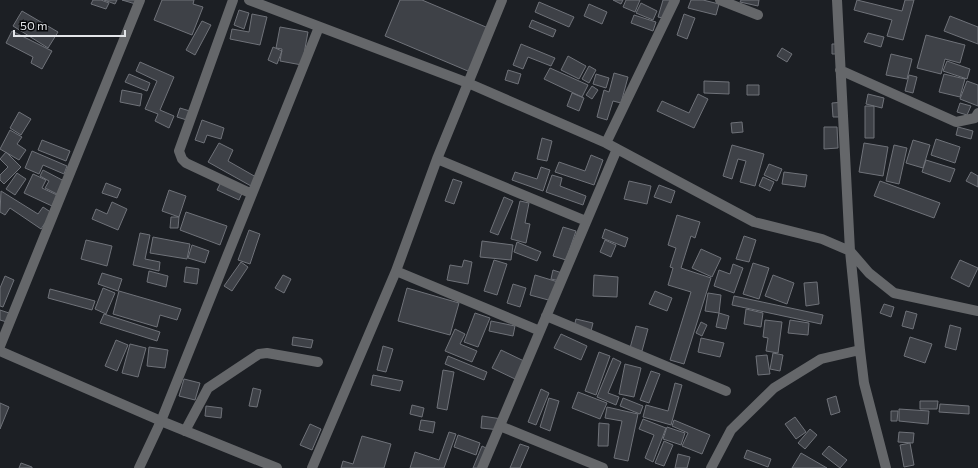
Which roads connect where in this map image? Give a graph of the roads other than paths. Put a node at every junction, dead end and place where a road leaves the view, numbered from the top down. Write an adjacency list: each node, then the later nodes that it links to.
1 (140, 0): 23 (street)
2 (233, 0): 16 (street)
3 (249, 0): 9 (street)
4 (502, 0): 11 (street)
5 (674, 0): 13 (street)
6 (720, 0): 8 (street)
7 (837, 0): 10 (street)
8 (758, 15)
9 (319, 27): 11 (street); 16 (street)
10 (840, 70): 12 (street); 18 (street)
11 (468, 83): 13 (street); 15 (street)
12 (978, 113)
13 (606, 143): 14 (street)
14 (617, 149): 17 (street); 18 (street)
15 (437, 159): 17 (street); 19 (street)
16 (252, 194): 28 (street)
17 (586, 221): 21 (street)
18 (850, 251): 20 (street); 24 (street)
19 (396, 271): 22 (street); 33 (street)
20 (978, 311)
21 (546, 316): 22 (street); 27 (street)
22 (540, 331): 29 (street)
23 (0, 346)
24 (860, 350): 36 (street); 37 (street)
25 (0, 351): 28 (street)
26 (318, 362): 30 (street)
27 (726, 391)
28 (161, 421): 30 (street); 31 (street)
29 (500, 426): 34 (street); 35 (street)
30 (185, 431): 32 (street)
31 (140, 468)
32 (277, 468)
33 (312, 468)
34 (482, 468)
35 (604, 468)
36 (711, 468)
37 (886, 468)

